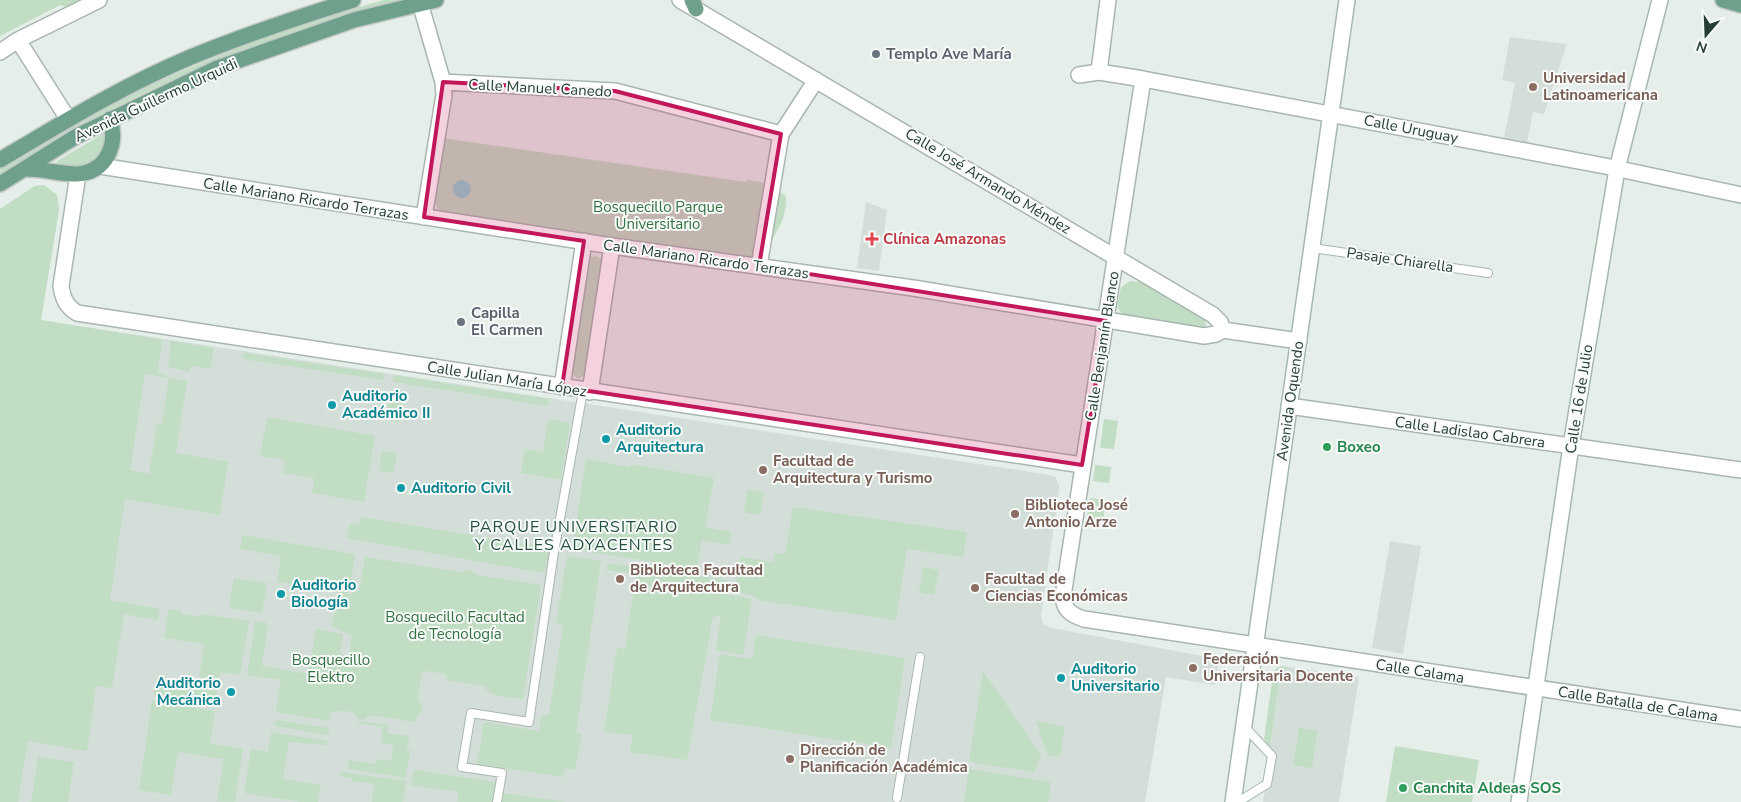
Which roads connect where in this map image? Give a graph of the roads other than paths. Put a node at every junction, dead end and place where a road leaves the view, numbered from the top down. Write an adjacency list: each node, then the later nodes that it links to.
1 (99, 0): 12 (street)
2 (353, 0): 20 (main road, Avenida Guillermo Urquidi)
3 (436, 0): 9 (main road, Avenida Guillermo Urquidi)
4 (680, 0): 10 (street, Calle José Armando Méndez)
5 (1108, 0): 14 (street)
6 (1347, 0): 19 (street, Avenida Oquendo)
7 (1660, 0): 26 (street, Calle 16 de Julio)
8 (1722, 0): 11 (main road)
9 (420, 3): 18 (street); 21 (main road, Avenida Guillermo Urquidi)
10 (694, 4): 17 (street, Calle José Armando Méndez)
11 (1741, 5)
12 (18, 40): 13 (street); 20 (street)
13 (0, 52)
14 (1099, 72): 15 (street, Calle Uruguay); 16 (street, Calle Uruguay)
15 (1079, 75)
16 (1143, 79): 19 (street, Calle Uruguay); 34 (street, Calle Benjamín Blanco)
17 (816, 80): 22 (street); 34 (street, Calle José Armando Méndez)
18 (443, 82): 22 (street, Calle Manuel Canedo); 30 (street)
19 (1332, 114): 26 (street, Calle Uruguay); 33 (street, Avenida Oquendo)
20 (68, 119): 23 (main road, Avenida Guillermo Urquidi)
21 (110, 119): 24 (main road); 25 (main road, Avenida Guillermo Urquidi)
22 (781, 134): 35 (street)
23 (0, 160)
24 (100, 166): 27 (main road); 30 (street, Calle Mariano Ricardo Terrazas)
25 (26, 169): 27 (main road); 28 (main road, Avenida Guillermo Urquidi)
26 (1617, 169): 29 (street, Calle Uruguay); 43 (street, Calle 16 de Julio)
27 (78, 174): 40 (street, Calle Julian María López)
28 (0, 184)
29 (1741, 195)
30 (424, 217): 31 (street, Calle Mariano Ricardo Terrazas)
31 (584, 241): 32 (street, Calle Mariano Ricardo Terrazas); 40 (street)
32 (612, 246): 35 (street, Calle Mariano Ricardo Terrazas); 41 (street)
33 (1312, 248): 36 (lane, Pasaje Chiarella); 39 (street, Avenida Oquendo)
34 (1117, 258): 37 (street, Calle Benjamín Blanco); 38 (street, Calle José Armando Méndez)
35 (759, 266): 37 (street, Calle Mariano Ricardo Terrazas)
36 (1488, 273)
37 (1106, 320): 38 (street, Calle Mariano Ricardo Terrazas); 44 (street, Calle Benjamín Blanco)
38 (1223, 330): 39 (street)
39 (1298, 341): 42 (street, Avenida Oquendo)
40 (562, 387): 41 (street, Calle Julian María López)
41 (587, 391): 44 (street, Calle Julian María López); 53 (lane)
42 (1289, 406): 43 (street, Calle Ladislao Cabrera); 47 (street, Avenida Oquendo)
43 (1571, 446): 45 (street, Calle Ladislao Cabrera); 49 (street, Calle 16 de Julio)
44 (1082, 465): 46 (street, Calle Benjamín Blanco)
45 (1741, 470)
46 (1069, 612): 47 (street, Calle Calama)
47 (1256, 646): 49 (street, Calle Calama); 51 (street, Avenida Oquendo)
48 (920, 657): 52 (lane)
49 (1535, 688): 50 (street, Calle Batalla de Calama); 56 (street, Calle 16 de Julio)
50 (1741, 719)
51 (1244, 726): 54 (street, Avenida Oquendo); 55 (lane)
52 (897, 798)
53 (497, 802)
54 (1233, 802)
55 (1238, 802)
56 (1519, 802)

